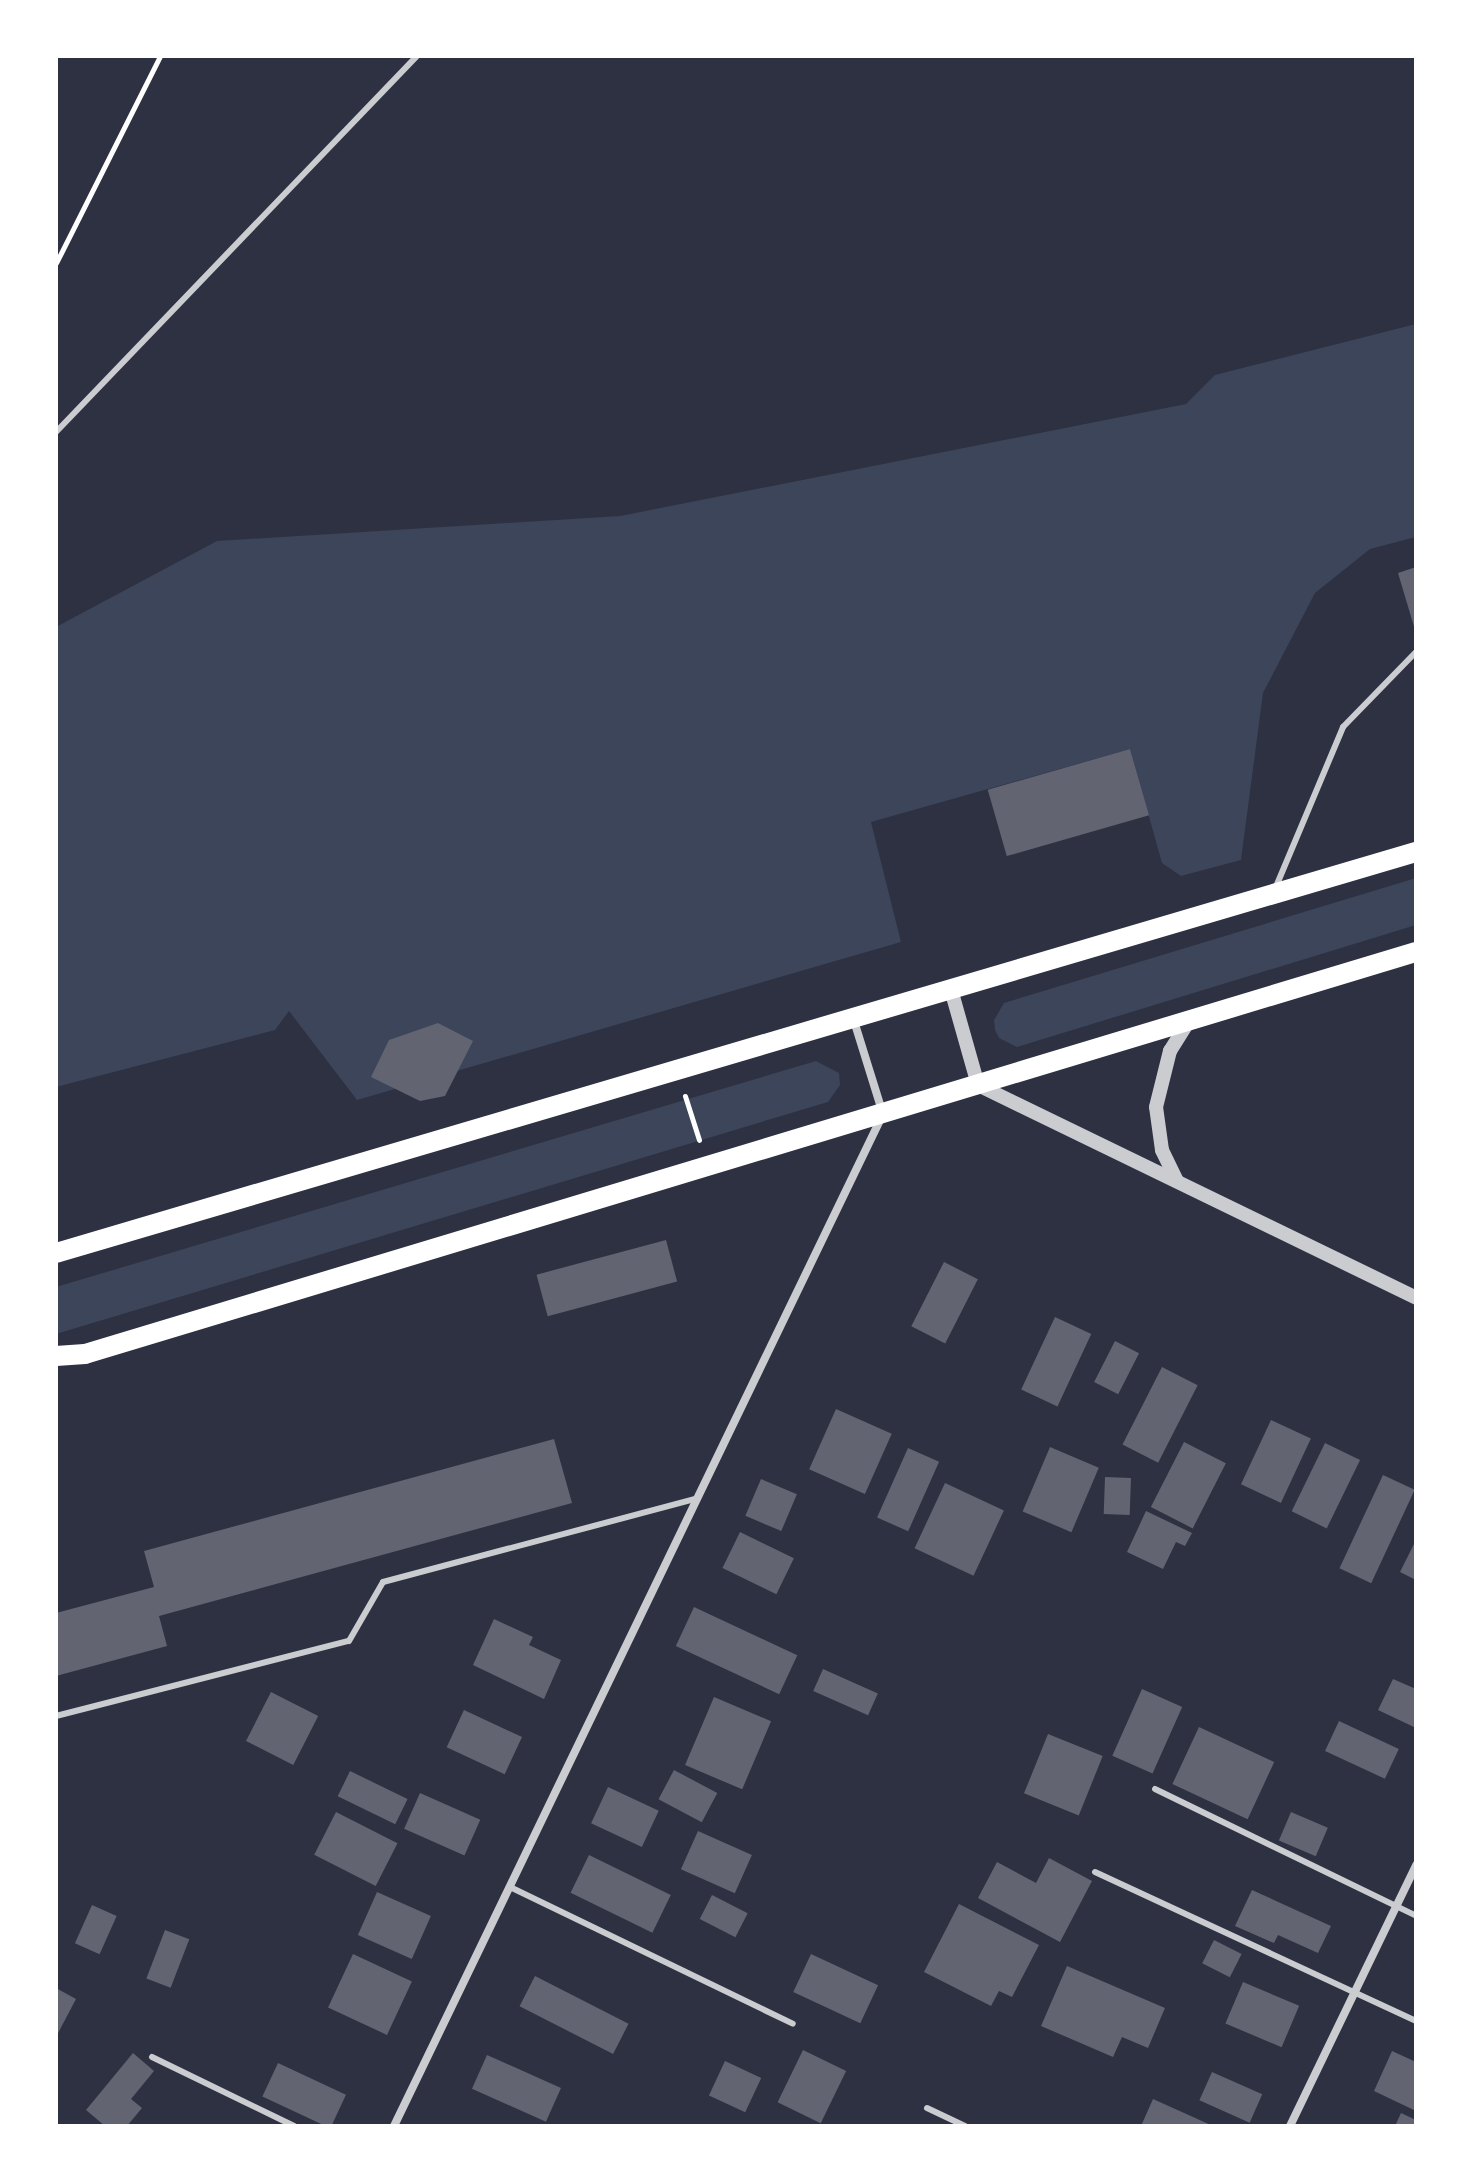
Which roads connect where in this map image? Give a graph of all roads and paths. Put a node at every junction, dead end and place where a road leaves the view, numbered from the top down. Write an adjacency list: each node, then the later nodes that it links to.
1 (160, 56): 3 (path)
2 (417, 56): 4 (lane)
3 (56, 263)
4 (56, 432)
5 (1416, 652): 7 (lane)
6 (1416, 852): 7 (main road)
7 (1273, 893): 9 (main road)
8 (1416, 952): 10 (main road)
9 (952, 993): 11 (main road); 13 (street)
10 (1189, 1020): 13 (main road); 16 (street)
11 (854, 1021): 12 (main road); 14 (street)
12 (678, 1070): 15 (path); 17 (main road)
13 (978, 1085): 14 (main road); 16 (street)
14 (883, 1114): 15 (main road); 20 (street)
15 (707, 1168): 19 (main road)
16 (1177, 1181): 18 (street)
17 (56, 1253)
18 (1416, 1298)
19 (56, 1356)
20 (701, 1497): 21 (lane); 25 (street)
21 (56, 1716)
22 (1155, 1789): 26 (lane)
23 (1416, 1865): 26 (street)
24 (1095, 1872): 28 (lane)
25 (510, 1887): 30 (lane); 34 (street)
26 (1396, 1906): 27 (lane); 28 (street)
27 (1416, 1916)
28 (1356, 1990): 29 (lane); 36 (street)
29 (1416, 2021)
30 (793, 2024)
31 (152, 2057): 33 (lane)
32 (927, 2108): 35 (lane)
33 (294, 2126)
34 (394, 2126)
35 (965, 2126)
36 (1290, 2126)

